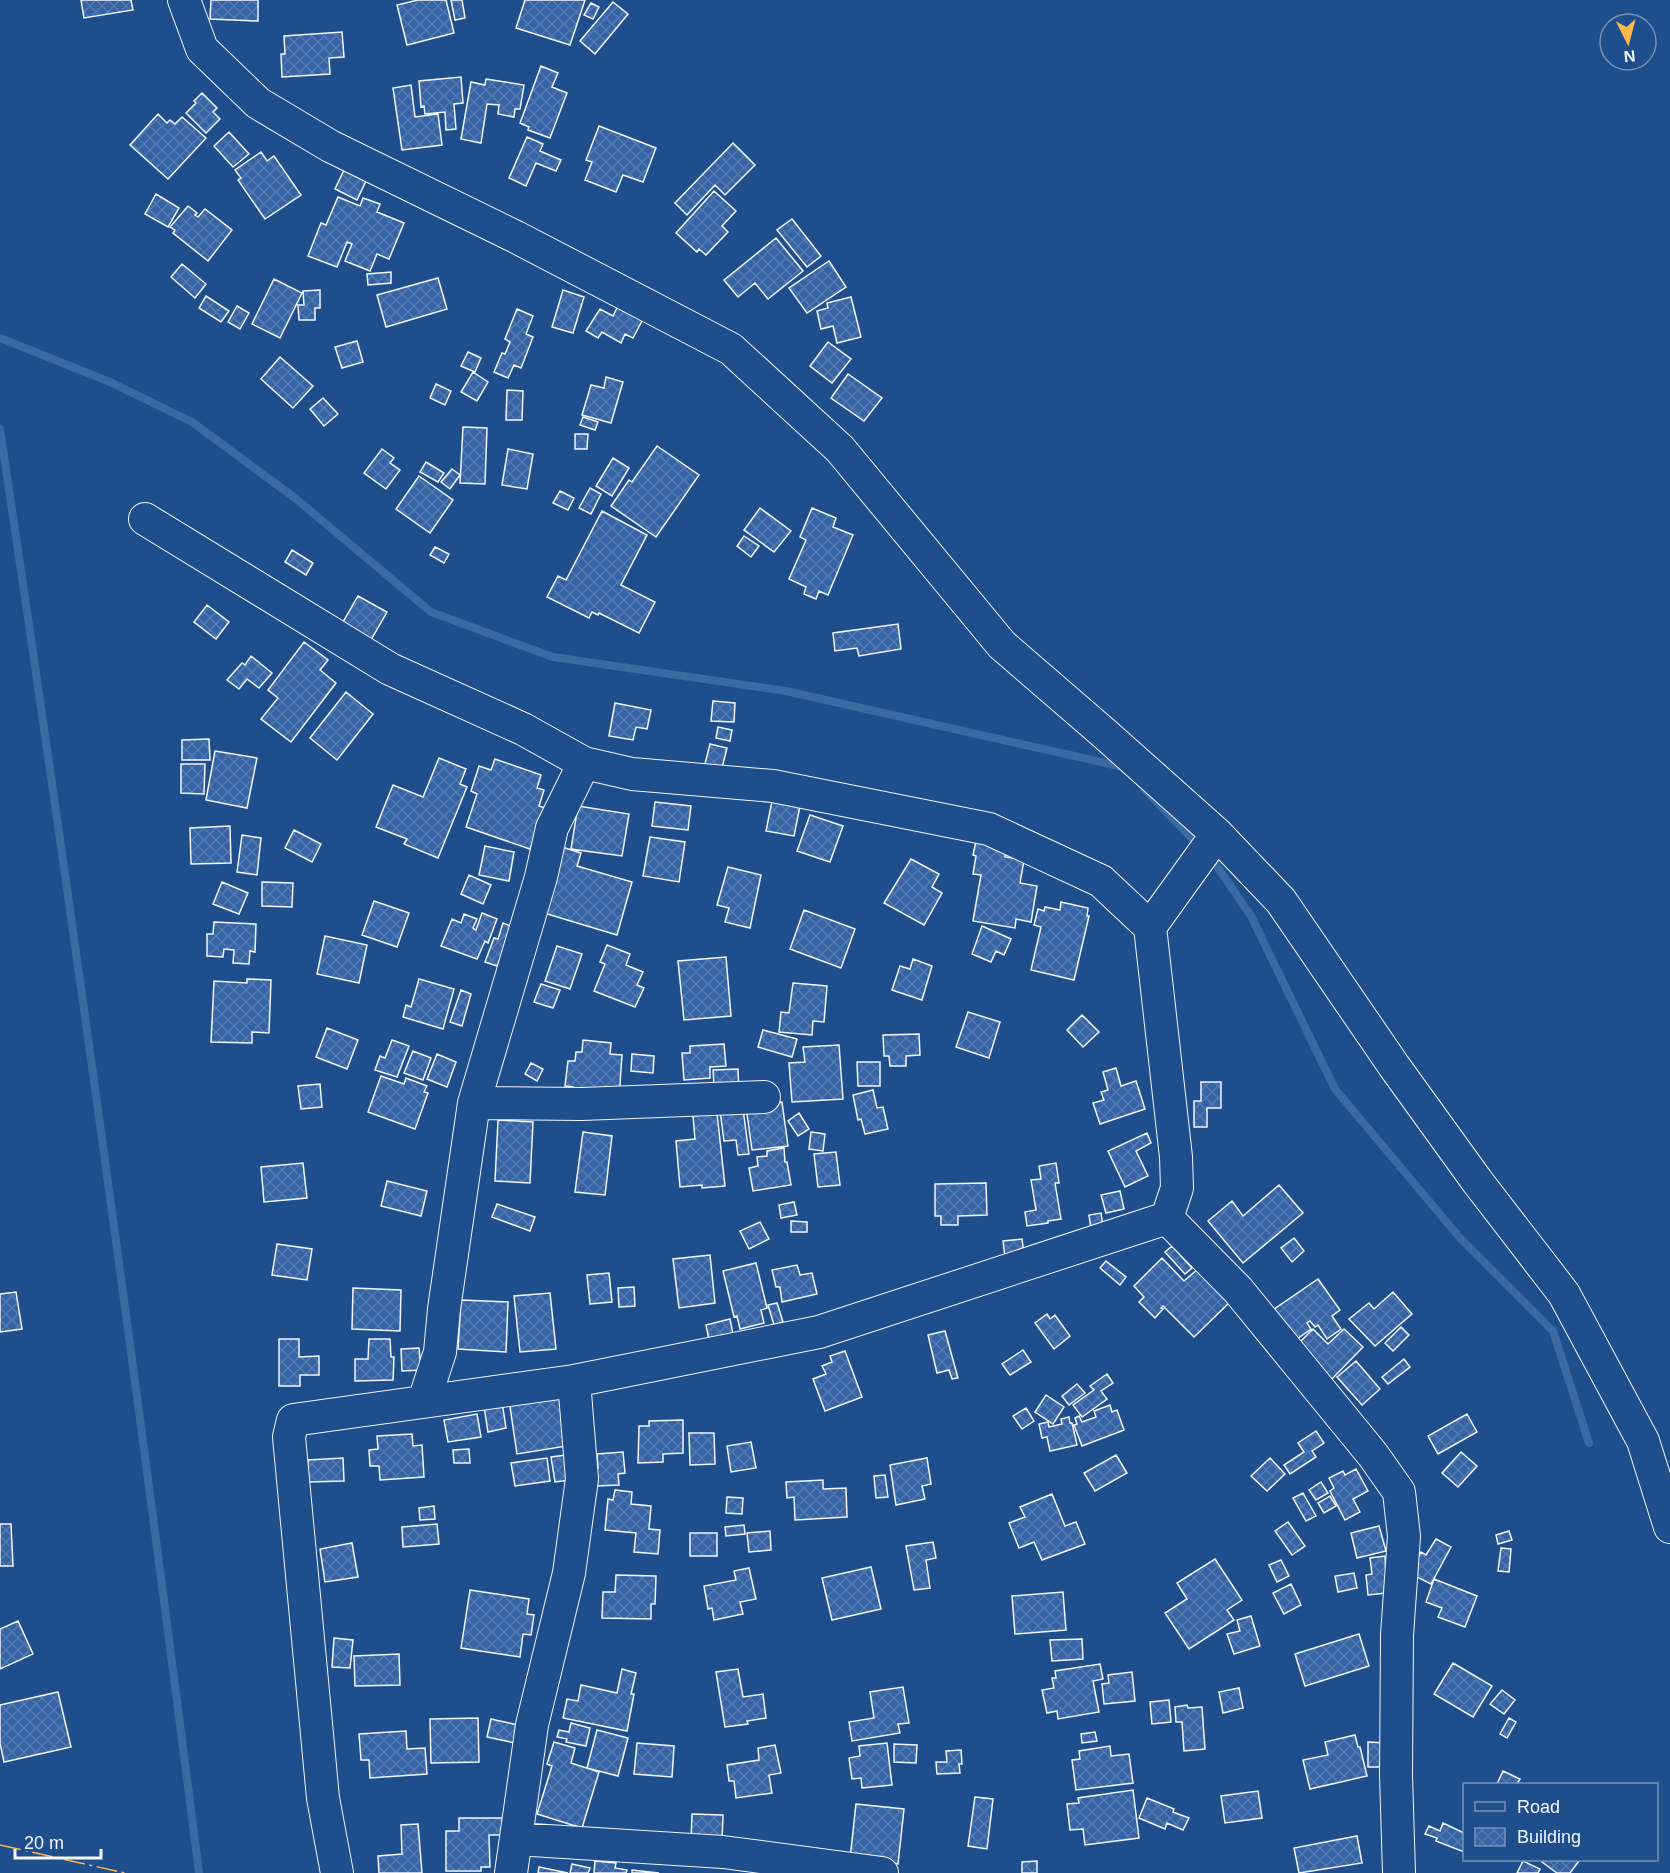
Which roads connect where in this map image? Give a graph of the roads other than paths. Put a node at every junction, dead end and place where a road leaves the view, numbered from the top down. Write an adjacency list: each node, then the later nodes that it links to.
1 (183, 0): 4 (street)
2 (145, 519): 3 (street)
3 (584, 763): 5 (street); 7 (street)
4 (1213, 841): 5 (street); 11 (street)
5 (1153, 922): 8 (street)
6 (764, 1097): 7 (street)
7 (474, 1103): 10 (street)
8 (1167, 1218): 9 (street); 16 (street)
9 (574, 1381): 10 (street); 12 (street)
10 (424, 1401): 13 (street)
11 (1670, 1527)
12 (516, 1839): 14 (street); 15 (street)
13 (337, 1873)
14 (511, 1873)
15 (882, 1873)
16 (1400, 1873)

